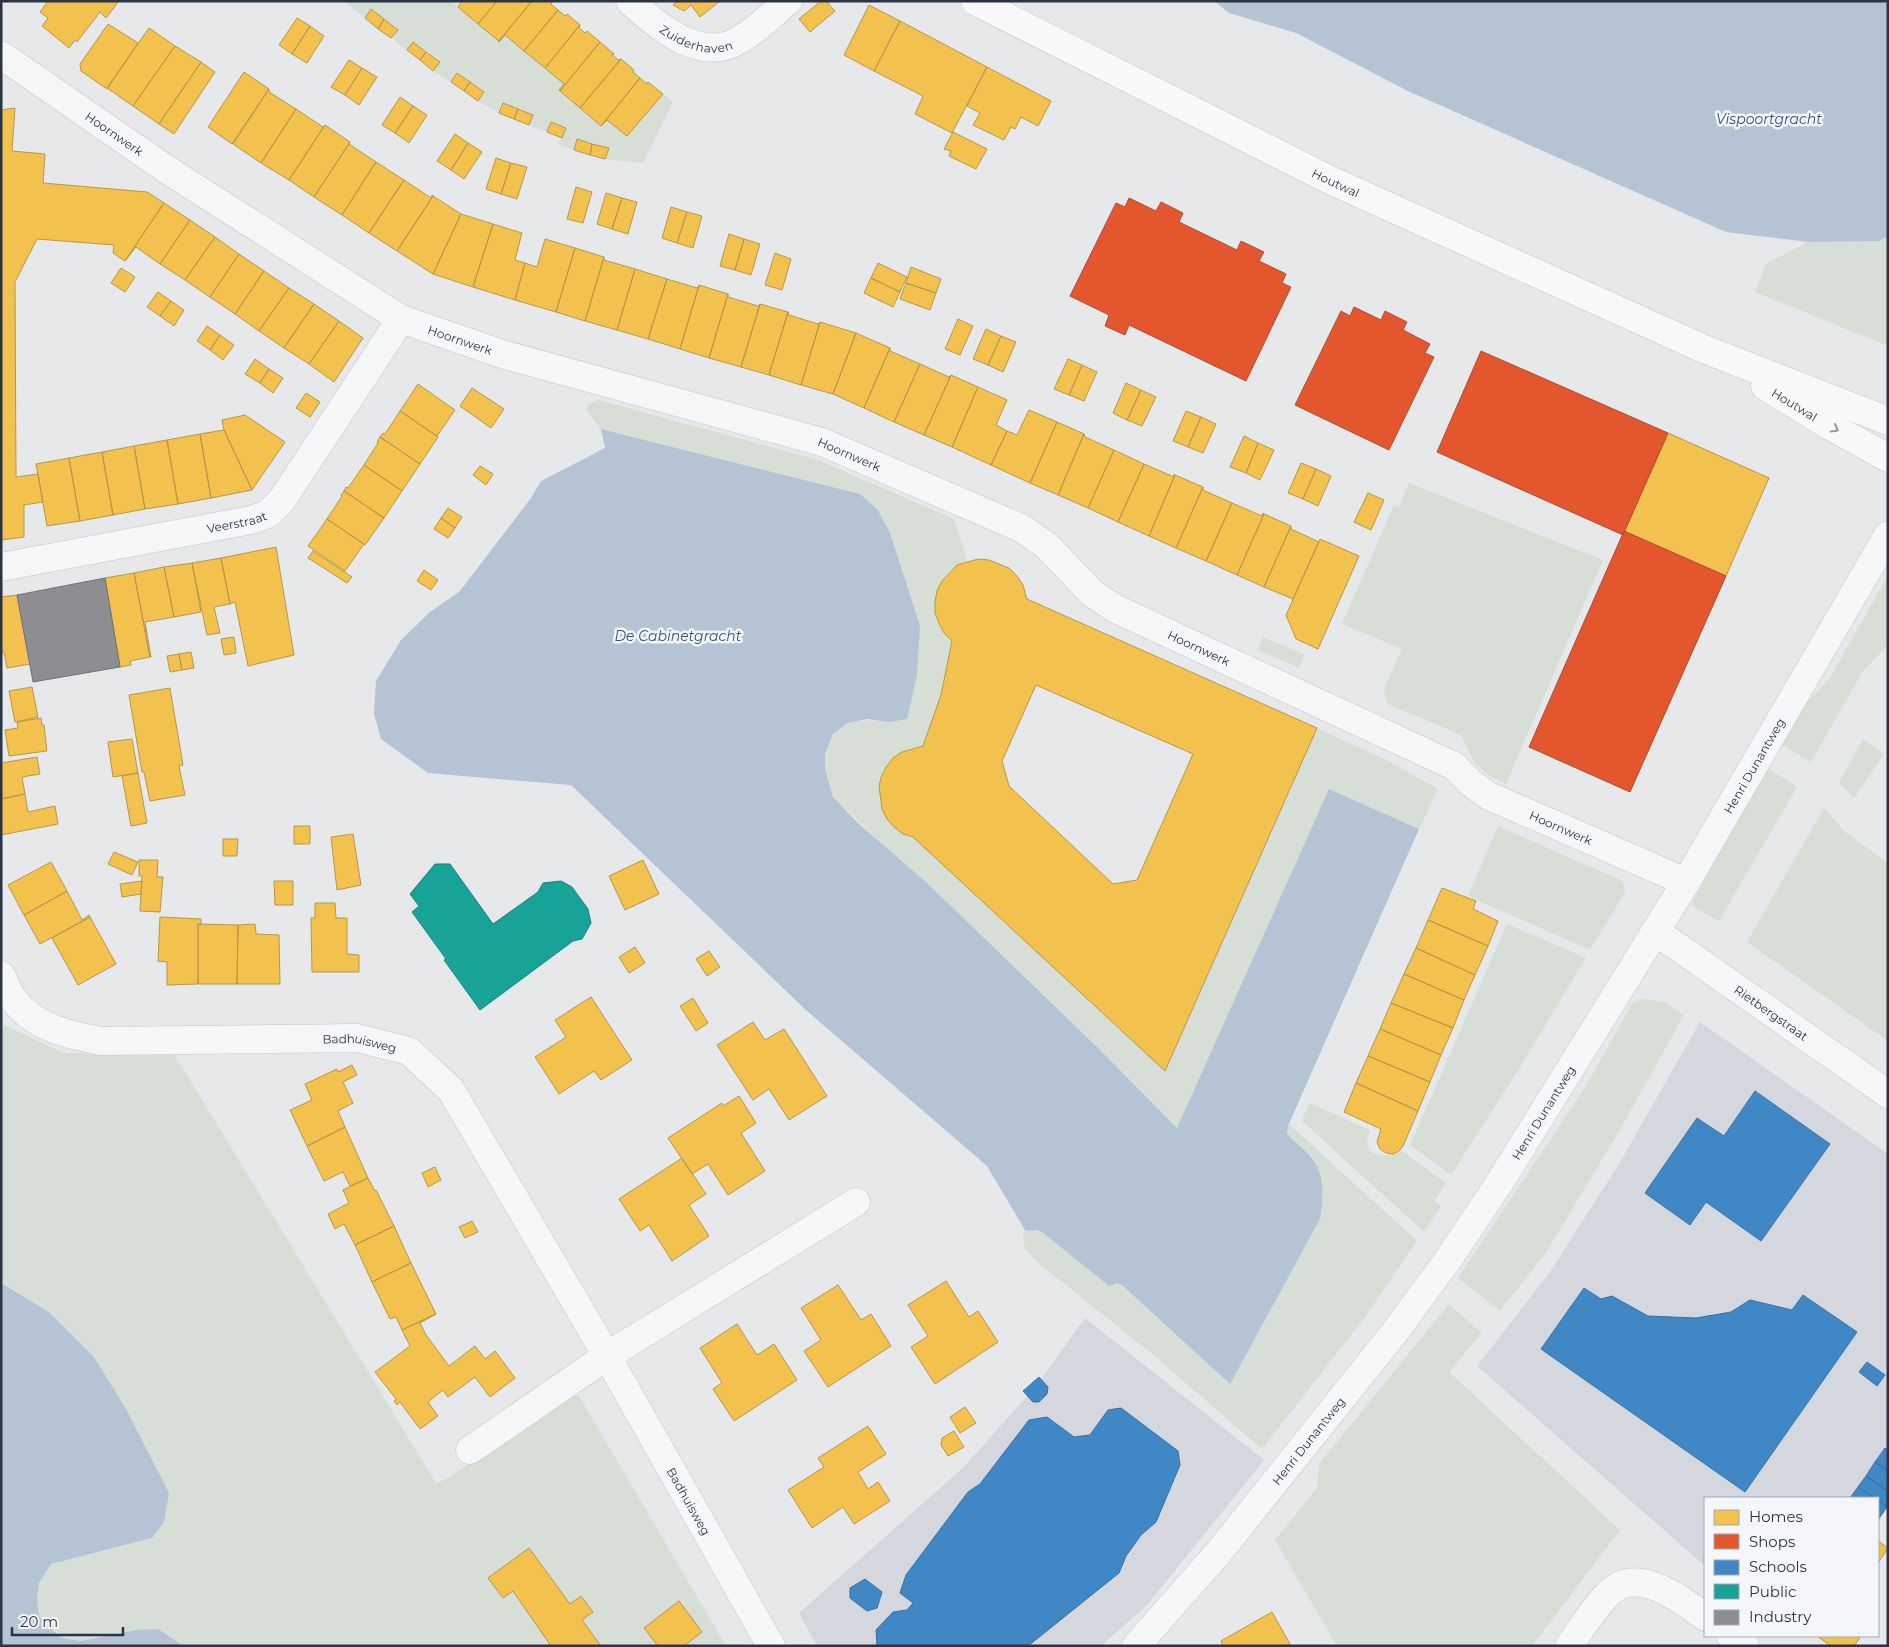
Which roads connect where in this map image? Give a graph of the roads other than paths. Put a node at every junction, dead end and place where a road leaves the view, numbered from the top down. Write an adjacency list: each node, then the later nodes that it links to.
1 (630, 1): 2 (street, Zuiderhaven)
2 (788, 1)
3 (975, 1): 6 (street, Houtwal)
4 (1, 55): 5 (street, Hoornwerk)
5 (401, 320): 10 (street, Veerstraat); 11 (street, Hoornwerk)
6 (1704, 349): 7 (street, Houtwal); 8 (street, Houtwal, one-way to 8)
7 (1888, 420)
8 (1888, 458)
9 (1888, 535): 11 (street, Henri Dunantweg)
10 (1, 567)
11 (1686, 882): 12 (street, Henri Dunantweg)
12 (1654, 931): 14 (street, Rietbergstraat); 21 (street, Henri Dunantweg)
13 (1, 975): 16 (street, Badhuisweg)
14 (1888, 1094)
15 (856, 1202): 16 (street)
16 (607, 1356): 17 (street); 20 (street, Badhuisweg)
17 (470, 1450)
18 (1704, 1616): 22 (street)
19 (1732, 1637): 23 (street)
20 (771, 1646)
21 (1136, 1646)
22 (1569, 1646)
23 (1745, 1646)

